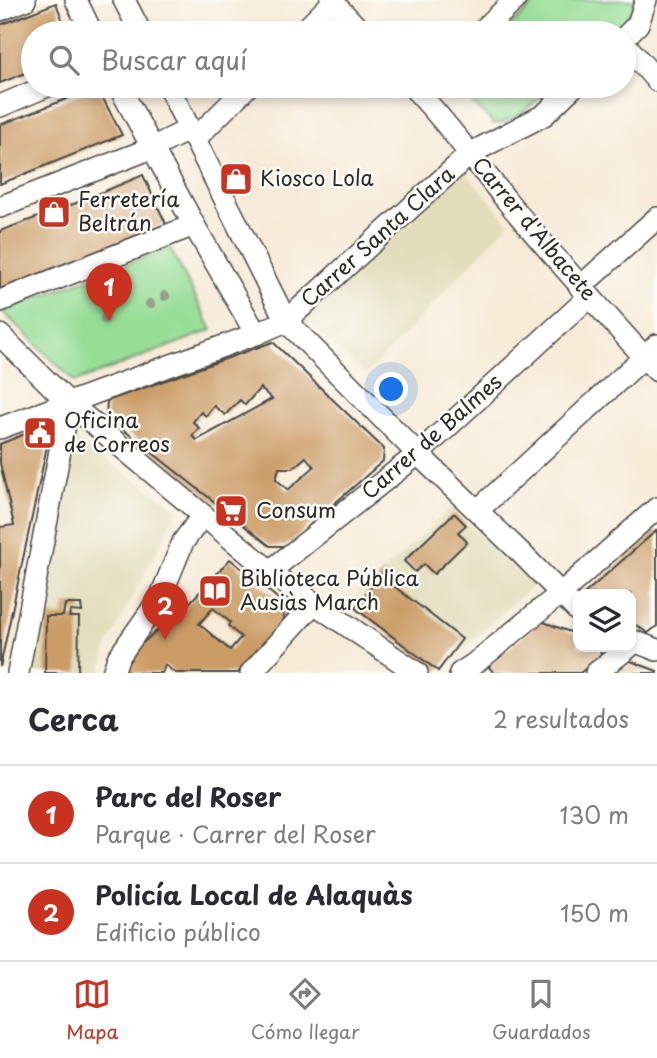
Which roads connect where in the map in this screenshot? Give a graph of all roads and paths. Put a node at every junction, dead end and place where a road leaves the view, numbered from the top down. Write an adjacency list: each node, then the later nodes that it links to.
1 (26, 0): 7 (street)
2 (76, 0): 8 (street)
3 (124, 0): 9 (street)
4 (515, 0): 12 (street)
5 (646, 0): 13 (street)
6 (333, 1): 10 (street); 11 (street)
7 (0, 10)
8 (86, 21)
9 (135, 21)
10 (314, 21)
11 (351, 21)
12 (493, 21)
13 (636, 26)
14 (636, 55): 15 (street)
15 (657, 81)
16 (21, 97): 22 (street)
17 (125, 98): 24 (street)
18 (174, 98): 23 (street)
19 (234, 98): 23 (street)
20 (426, 98): 25 (street, Carrer d'Albacete)
21 (562, 98): 25 (street, Carrer Santa Clara)
22 (0, 106)
23 (192, 134): 24 (street); 31 (street)
24 (152, 148): 26 (street); 28 (street)
25 (471, 153): 29 (street, Carrer d'Albacete); 31 (street, Carrer Santa Clara)
26 (0, 207)
27 (657, 218): 29 (street, Carrer de Balmes)
28 (194, 225): 30 (street); 32 (street)
29 (585, 292): 34 (street, Carrer d'Albacete); 37 (street, Carrer de Balmes)
30 (0, 301)
31 (286, 321): 32 (street, Carrer Santa Clara); 37 (street)
32 (256, 334): 35 (street, Carrer Santa Clara)
33 (0, 335): 35 (street)
34 (653, 357): 39 (street)
35 (69, 403): 36 (street, Carrer Santa Clara); 40 (street); 48 (street)
36 (0, 428)
37 (418, 454): 39 (street); 41 (street, Carrer de Balmes)
38 (657, 508): 42 (street)
39 (478, 510): 42 (street)
40 (203, 515): 41 (street); 49 (street)
41 (270, 571): 43 (street)
42 (560, 594): 44 (street); 47 (street)
43 (313, 604): 46 (street); 50 (street)
44 (573, 606)
45 (641, 643): 51 (street)
46 (254, 669)
47 (472, 670)
48 (18, 673)
49 (113, 673)
50 (417, 673)
51 (596, 673)

